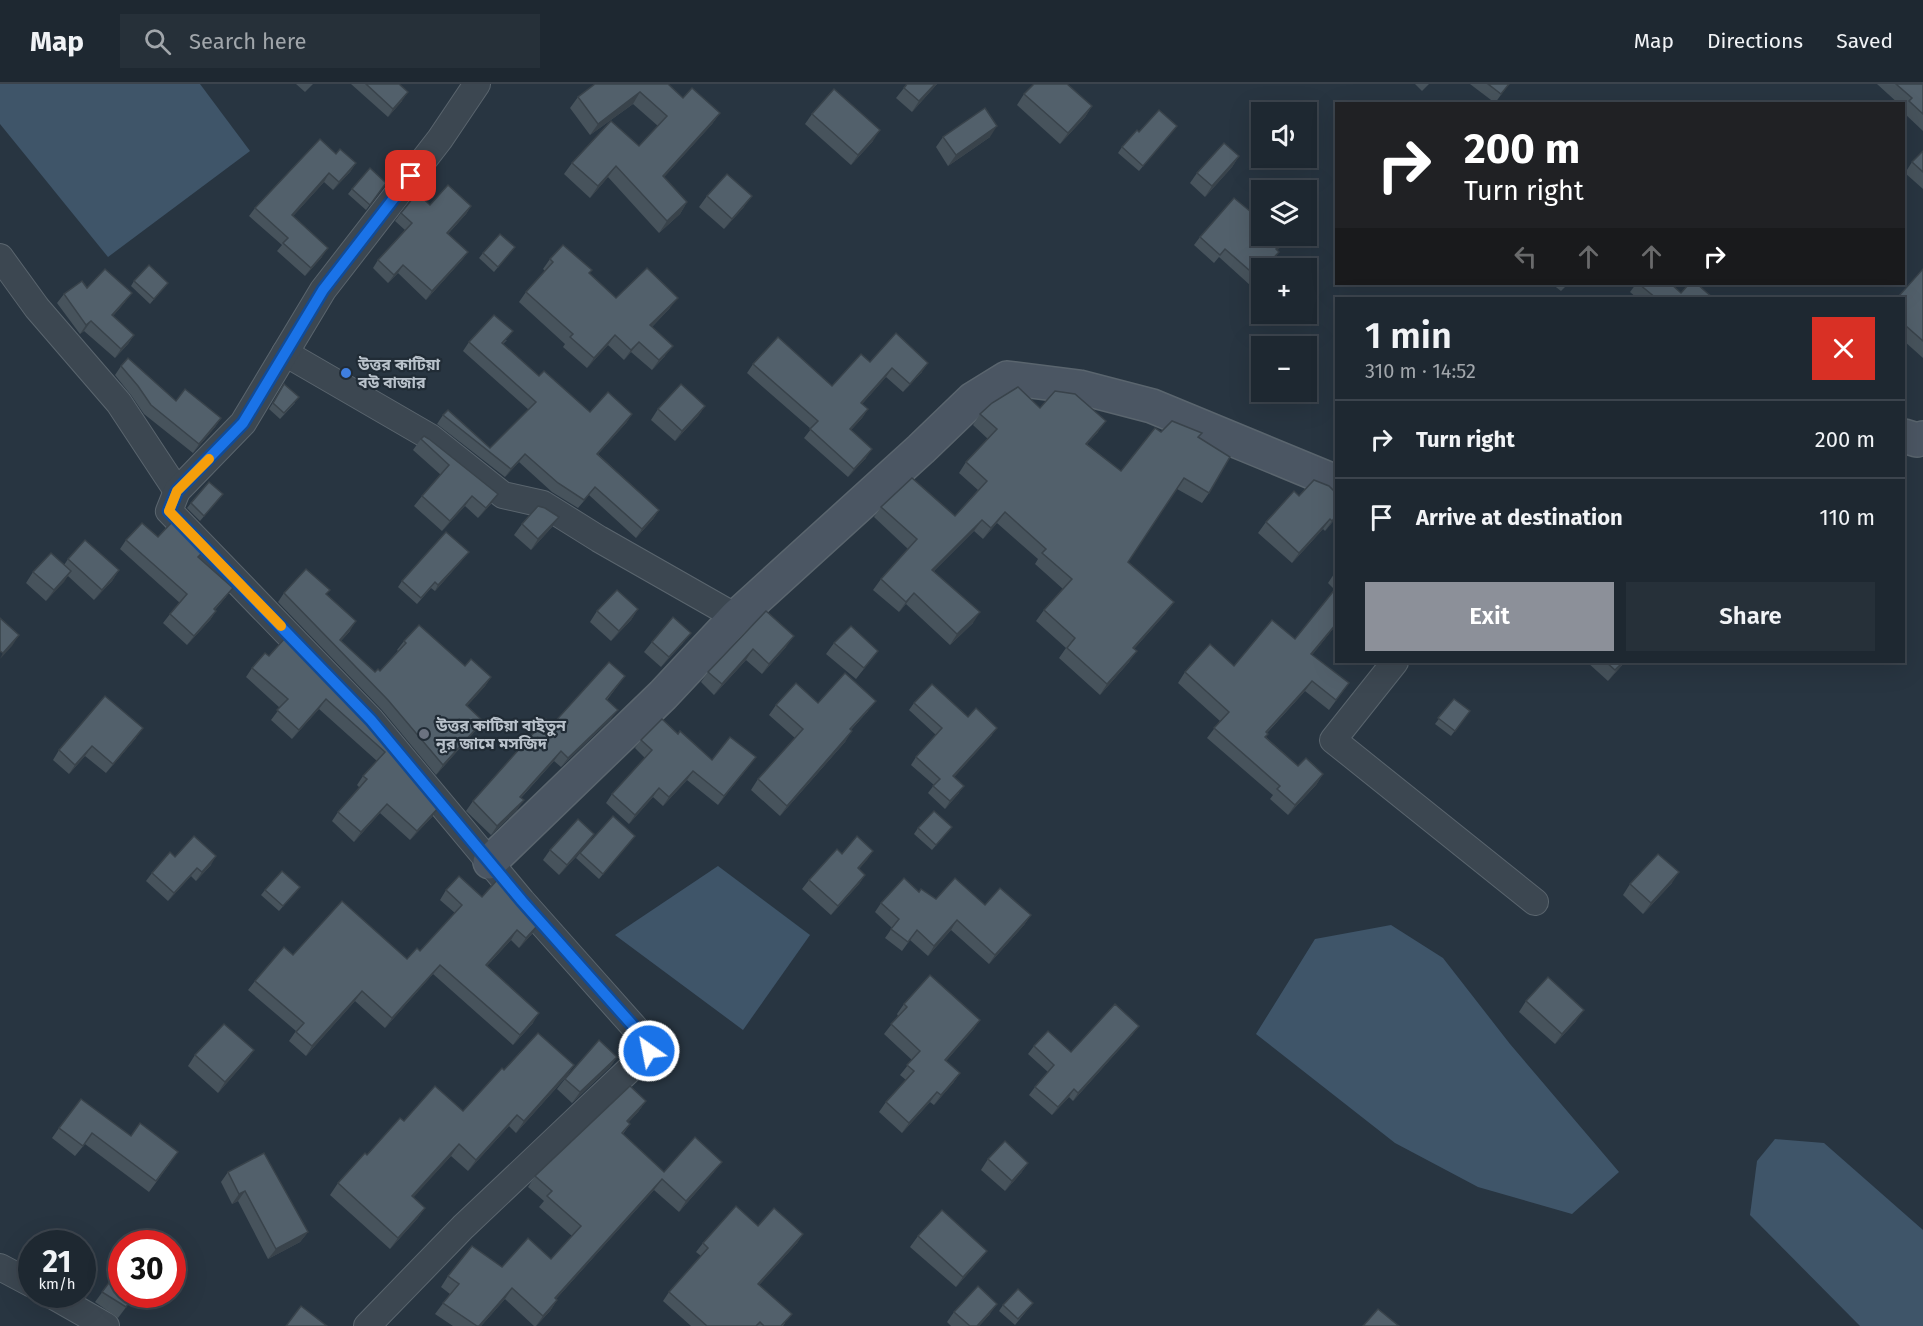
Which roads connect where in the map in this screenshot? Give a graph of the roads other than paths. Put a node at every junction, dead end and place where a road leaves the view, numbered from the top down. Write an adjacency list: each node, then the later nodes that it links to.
1 (477, 84): 3 (street)
2 (0, 257): 7 (street)
3 (285, 353): 7 (street); 8 (street)
4 (1905, 436): 5 (street)
5 (1923, 438)
6 (1335, 482): 8 (street)
7 (177, 491): 10 (street)
8 (736, 617): 10 (street)
9 (1394, 663): 11 (street)
10 (490, 862): 16 (street)
11 (1535, 902)
12 (0, 1267): 13 (street)
13 (18, 1277)
14 (74, 1308): 15 (street)
15 (106, 1326)
16 (367, 1326)

